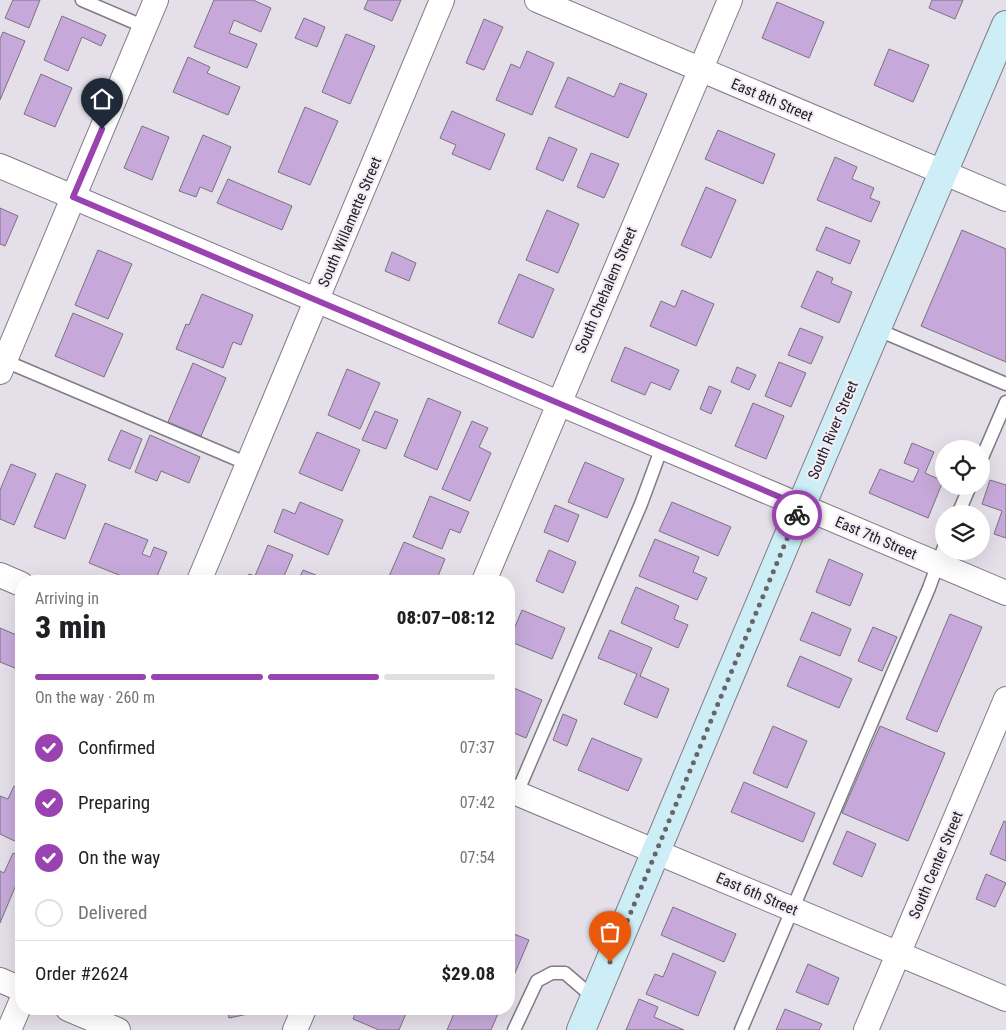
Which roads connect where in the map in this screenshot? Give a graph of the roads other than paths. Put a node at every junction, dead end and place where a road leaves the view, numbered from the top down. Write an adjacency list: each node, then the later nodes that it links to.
1 (82, 0): 7 (lane)
2 (156, 0): 7 (street)
3 (442, 0): 13 (street, South Willamette Street)
4 (537, 0): 8 (street, East 8th Street)
5 (730, 0): 8 (street, South Chehalem Street)
6 (1006, 25): 10 (street, South River Street)
7 (145, 27): 11 (street)
8 (701, 70): 10 (street, East 8th Street); 18 (street, South Chehalem Street)
9 (0, 166): 11 (street, East 7th Street)
10 (943, 172): 12 (street, East 8th Street); 14 (street, South River Street)
11 (73, 197): 13 (street, East 7th Street); 15 (street)
12 (1006, 199)
13 (317, 300): 18 (street, East 7th Street); 21 (street, South Willamette Street)
14 (876, 329): 16 (lane); 22 (street, South River Street)
15 (2, 367): 21 (lane)
16 (1006, 384)
17 (1006, 402): 19 (lane)
18 (558, 403): 20 (street, East 7th Street); 28 (street, South Chehalem Street)
19 (990, 440)
20 (662, 447): 22 (street, East 7th Street); 32 (lane)
21 (248, 464): 27 (street, South Willamette Street)
22 (801, 506): 23 (street, East 7th Street); 34 (street, South River Street)
23 (935, 553)
24 (938, 560): 35 (lane)
25 (949, 560): 30 (street, East 7th Street)
26 (0, 575): 29 (street)
27 (202, 575)
28 (486, 575)
29 (15, 581)
30 (1006, 593)
31 (1006, 699): 36 (street, South Center Street)
32 (515, 787)
33 (515, 792): 34 (street, East 6th Street)
34 (656, 852): 35 (street, East 6th Street); 39 (street, South River Street)
35 (793, 910): 36 (street, East 6th Street); 49 (lane)
36 (898, 954): 40 (street, East 6th Street); 50 (street, South Center Street)
37 (0, 980): 38 (street)
38 (15, 986)
39 (594, 998): 47 (lane); 48 (street, South River Street)
40 (1006, 1000)
41 (15, 1015): 44 (street)
42 (82, 1015): 45 (street)
43 (301, 1015): 46 (street)
44 (9, 1030)
45 (118, 1030)
46 (295, 1030)
47 (514, 1030)
48 (581, 1030)
49 (741, 1030)
50 (866, 1030)

